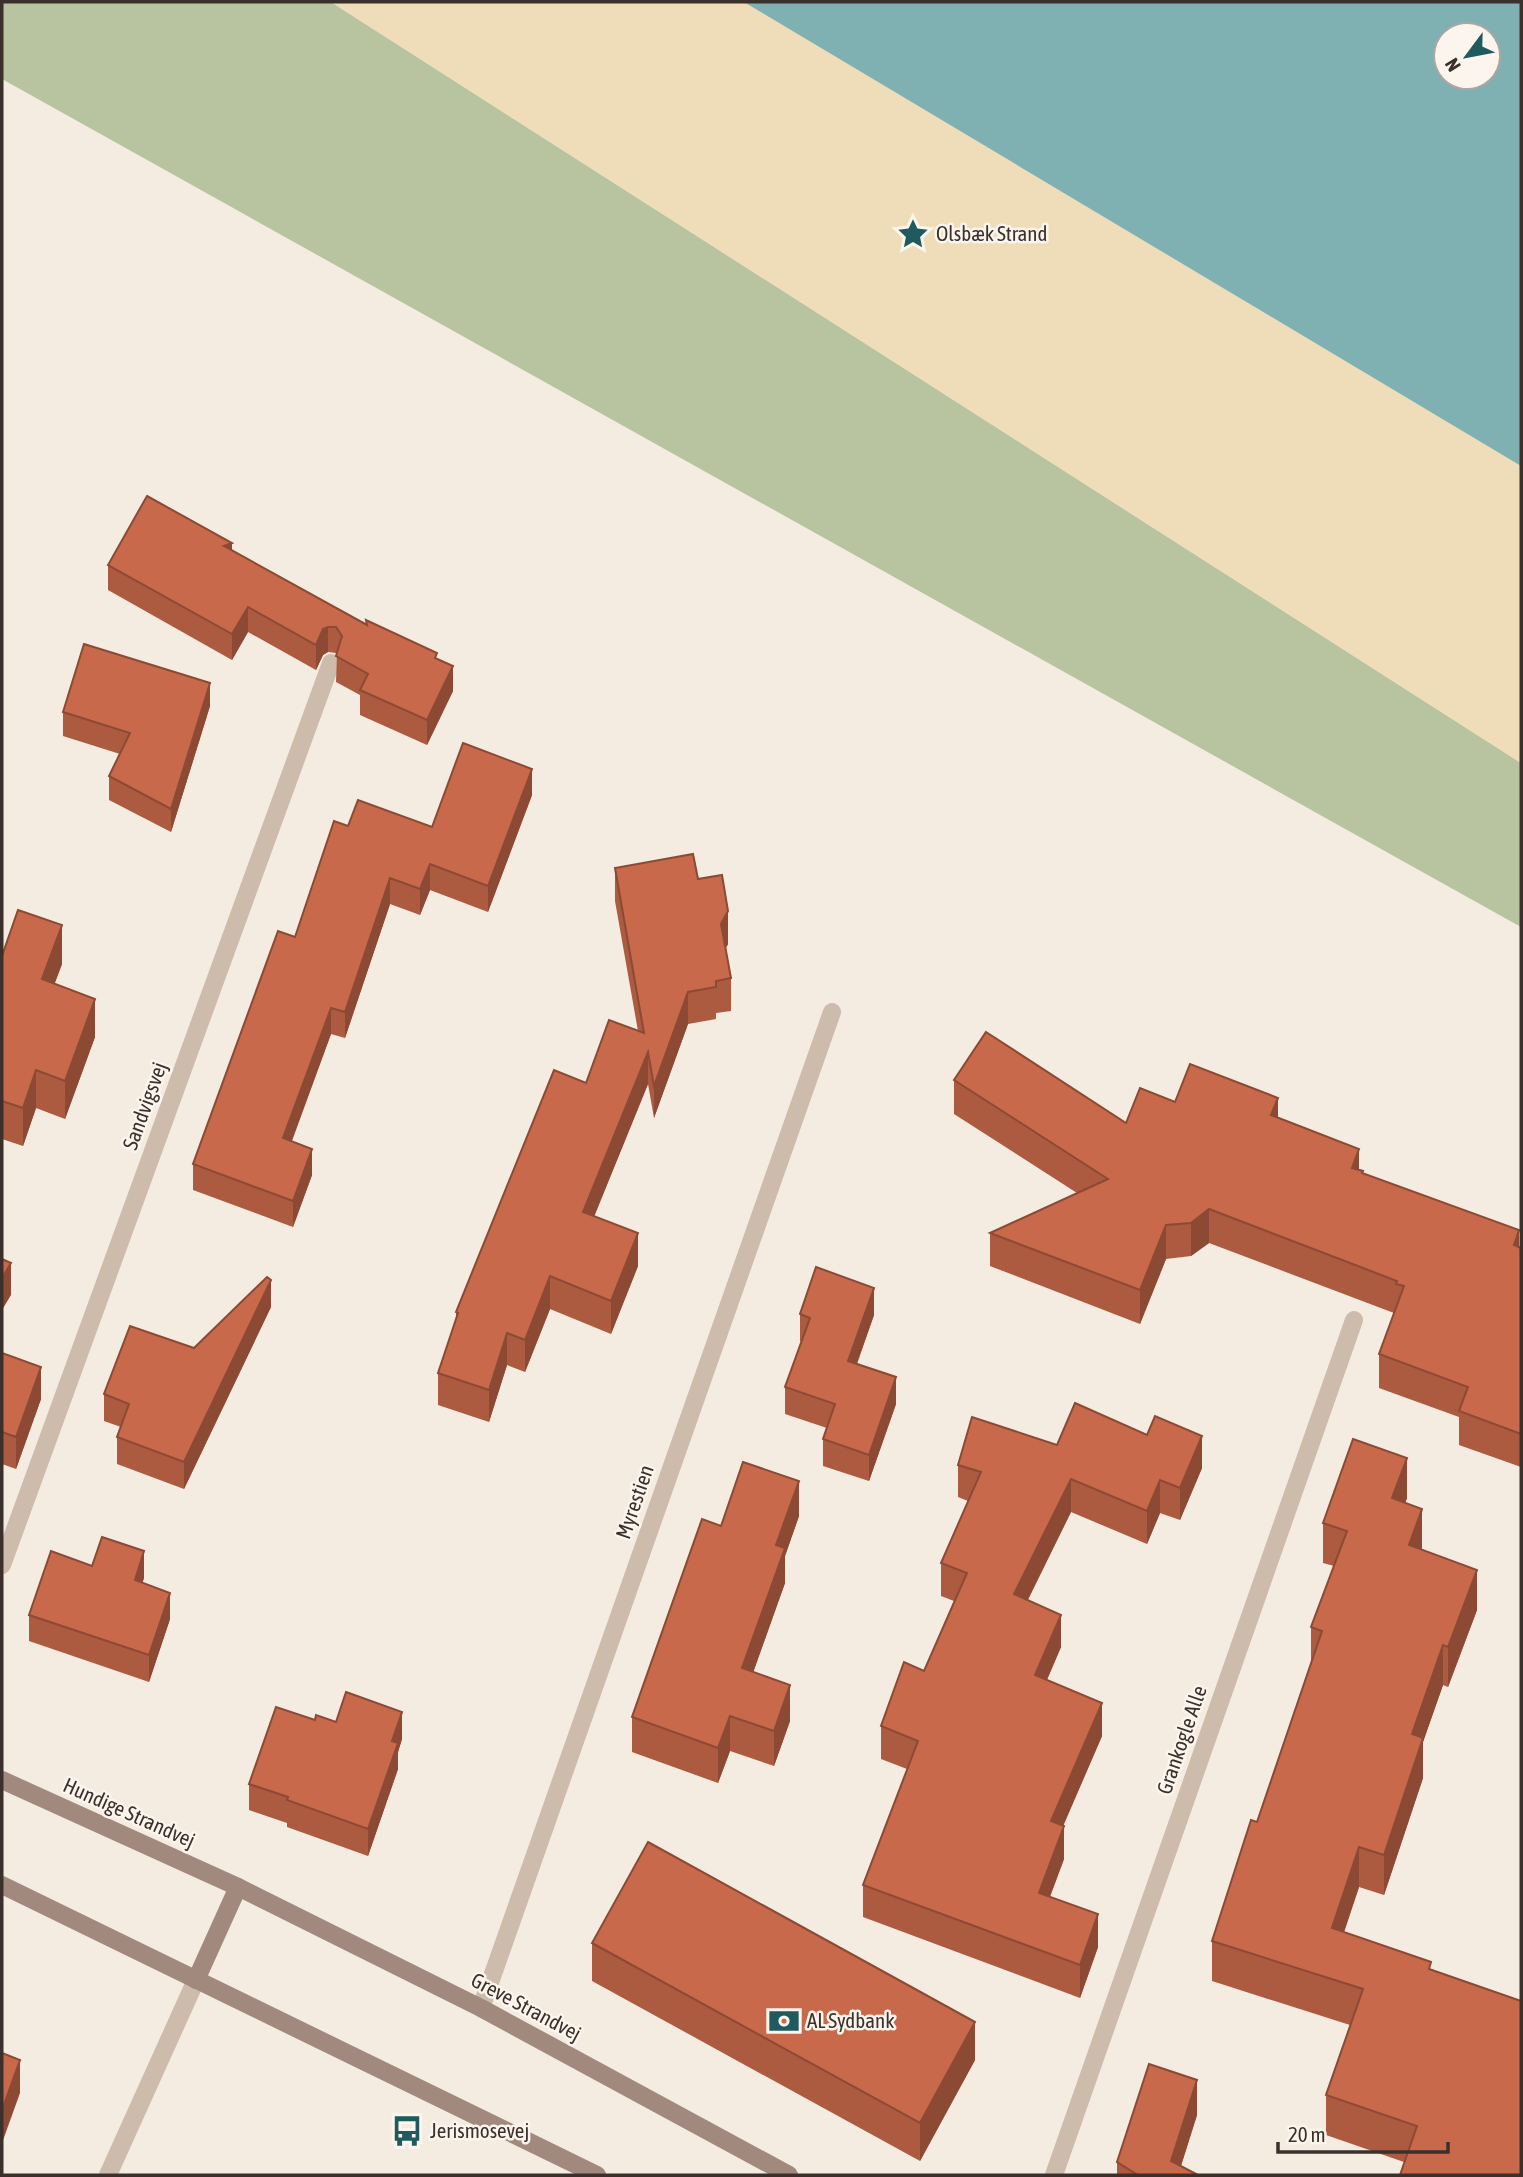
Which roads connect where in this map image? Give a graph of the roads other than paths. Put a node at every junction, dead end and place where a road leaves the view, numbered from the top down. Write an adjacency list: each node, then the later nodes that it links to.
1 (331, 663): 4 (street, Sandvigsvej)
2 (832, 1013): 9 (street, Myrestien)
3 (1354, 1320): 13 (street, Grankogle Alle)
4 (2, 1565)
5 (2, 1780): 7 (main road, Hundige Strandvej)
6 (2, 1885): 8 (main road)
7 (238, 1887): 8 (main road); 9 (main road, Greve Strandvej)
8 (196, 1980): 10 (street); 11 (main road)
9 (481, 2008): 12 (main road, Greve Strandvej)
10 (108, 2175)
11 (597, 2175)
12 (789, 2175)
13 (1054, 2175)

